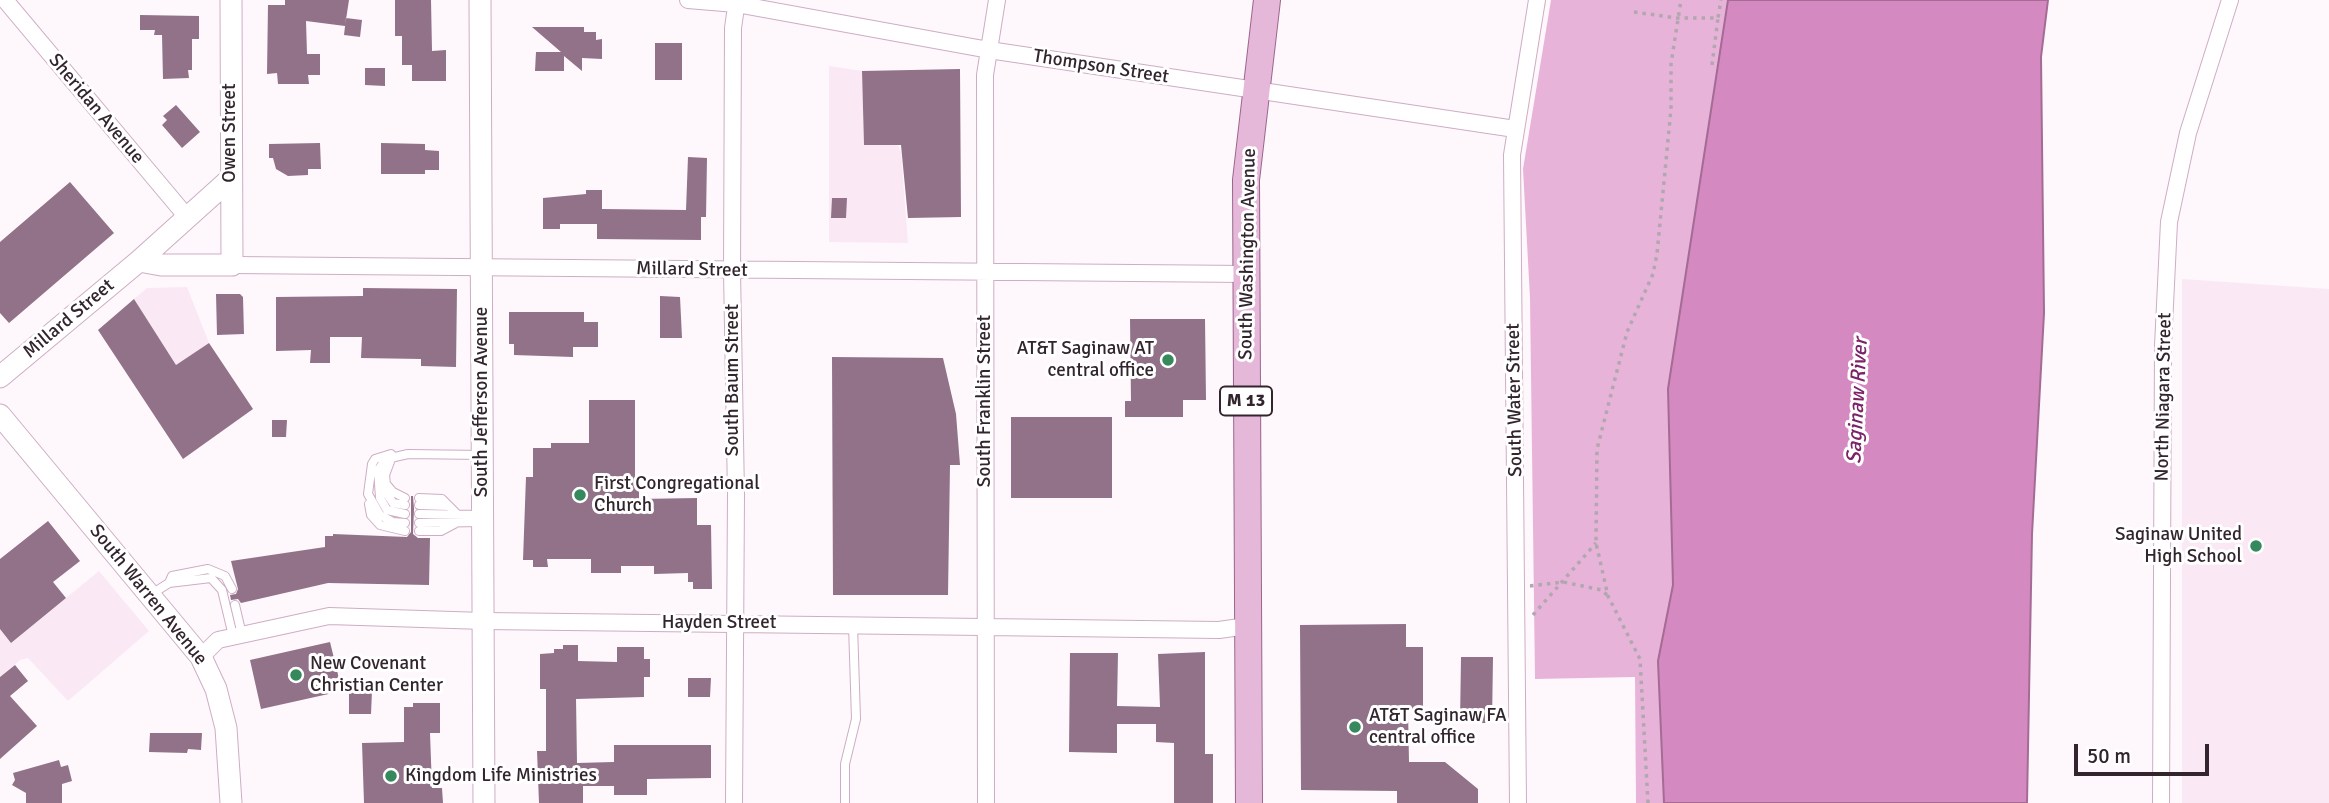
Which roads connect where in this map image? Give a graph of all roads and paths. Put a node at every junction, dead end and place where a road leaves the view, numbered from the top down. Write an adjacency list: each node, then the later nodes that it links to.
1 (5, 0): 20 (street, Sheridan Avenue)
2 (231, 0): 19 (street, Owen Street)
3 (480, 0): 23 (street, South Jefferson Avenue)
4 (688, 0): 11 (street, Thompson Street)
5 (997, 0): 15 (street, South Franklin Street)
6 (1267, 0): 17 (main road, South Washington Avenue / M 13)
7 (1537, 0): 18 (street, South Water Street)
8 (1681, 0): 13 (path)
9 (1721, 0): 14 (path)
10 (2230, 0): 60 (street, North Niagara Street)
11 (736, 2): 15 (street, Thompson Street); 24 (street, South Baum Street)
12 (1634, 12): 13 (path)
13 (1677, 18): 14 (path); 36 (path)
14 (1718, 18): 16 (path)
15 (989, 50): 17 (street, Thompson Street); 25 (street, South Franklin Street)
16 (1712, 65)
17 (1254, 91): 18 (street, Thompson Street); 26 (main road, South Washington Avenue / M 13)
18 (1515, 130): 39 (street, South Water Street)
19 (229, 180): 20 (street, Millard Street); 22 (street, Owen Street)
20 (187, 217): 21 (street, Millard Street)
21 (138, 261): 22 (street, Millard Street); 27 (street, Millard Street)
22 (232, 265): 23 (street, Millard Street)
23 (482, 268): 24 (street, Millard Street); 31 (street, South Jefferson Avenue)
24 (732, 271): 25 (street, Millard Street); 45 (street, South Baum Street)
25 (985, 272): 26 (street, Millard Street); 48 (street, South Franklin Street)
26 (1246, 274): 47 (main road, South Washington Avenue / M 13)
27 (0, 377)
28 (0, 415): 41 (street, South Warren Avenue)
29 (408, 454): 30 (lane); 31 (lane); 32 (lane)
30 (396, 455): 32 (lane); 32 (lane)
31 (482, 455): 34 (street, South Jefferson Avenue)
32 (405, 514)
33 (419, 514): 35 (lane); 35 (lane); 35 (lane)
34 (483, 518): 35 (lane); 44 (street, South Jefferson Avenue)
35 (458, 519)
36 (1596, 543): 37 (path); 42 (path)
37 (1563, 582): 39 (path); 42 (path); 49 (path)
38 (169, 583): 40 (lane); 41 (lane); 50 (lane)
39 (1517, 587): 49 (street, South Water Street)
40 (232, 589)
41 (150, 595): 51 (street, South Warren Avenue)
42 (1608, 596): 59 (path)
43 (235, 604): 50 (lane)
44 (484, 621): 45 (street, Hayden Street); 50 (street, Hayden Street); 53 (street, South Jefferson Avenue)
45 (737, 623): 46 (street, Hayden Street); 54 (street, South Baum Street)
46 (853, 624): 48 (street, Hayden Street); 55 (lane)
47 (1247, 626): 48 (street, Hayden Street); 57 (main road, South Washington Avenue / M 13)
48 (985, 627): 56 (street, South Franklin Street)
49 (1517, 632): 58 (street, South Water Street)
50 (237, 636): 51 (street, Hayden Street)
51 (201, 657): 52 (street, South Warren Avenue)
52 (231, 803)
53 (484, 803)
54 (734, 803)
55 (845, 803)
56 (986, 803)
57 (1250, 803)
58 (1518, 803)
59 (1648, 803)
60 (2161, 803)

